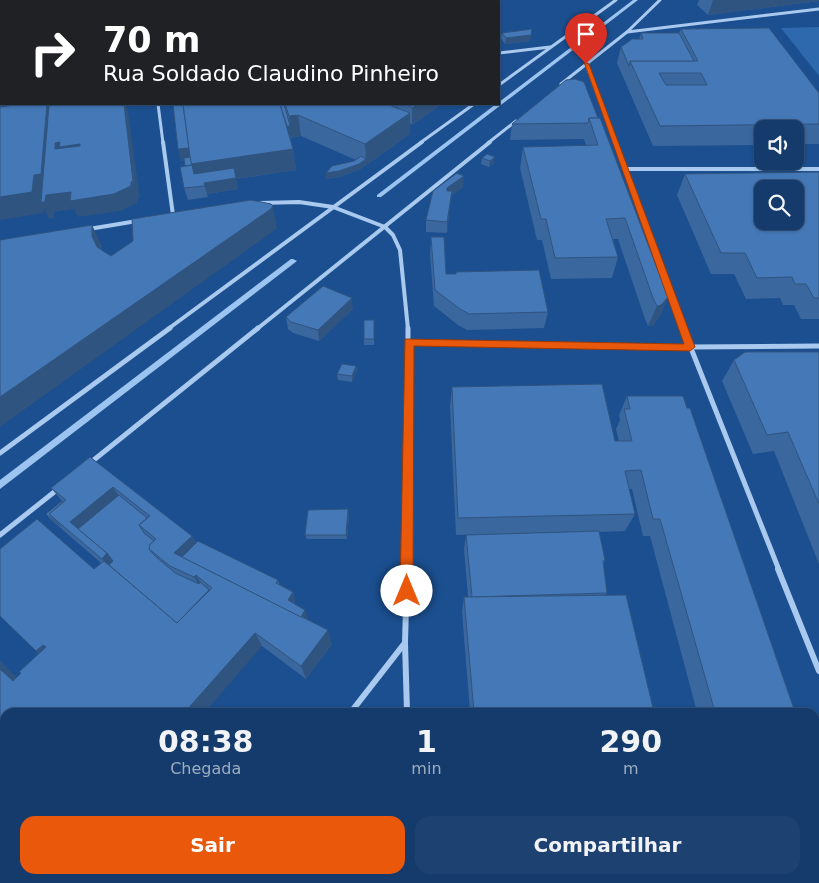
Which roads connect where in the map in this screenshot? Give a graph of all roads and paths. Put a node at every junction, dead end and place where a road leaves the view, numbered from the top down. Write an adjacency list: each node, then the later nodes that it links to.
1 (616, 0): 5 (street)
2 (660, 0): 4 (street)
3 (819, 9): 4 (street)
4 (627, 32): 7 (street)
5 (550, 47): 6 (street); 8 (street)
6 (500, 53)
7 (586, 64): 9 (street); 14 (street)
8 (500, 84)
9 (555, 89)
10 (158, 105): 18 (street)
11 (473, 105): 16 (street)
12 (524, 114): 21 (street)
13 (819, 168): 14 (street)
14 (625, 169): 25 (street)
15 (256, 203): 16 (street)
16 (333, 207): 21 (street); 26 (street)
17 (182, 213): 18 (street)
18 (173, 215): 19 (street)
19 (164, 216)
20 (144, 220): 22 (street)
21 (385, 227): 23 (street); 27 (street)
22 (86, 230)
23 (408, 342): 25 (street); 30 (street)
24 (819, 346): 25 (street)
25 (690, 347): 31 (street)
26 (0, 453)
27 (84, 468)
28 (61, 487): 29 (street)
29 (0, 536)
30 (405, 643): 32 (street); 33 (street)
31 (819, 671)
32 (355, 708)
33 (407, 708)

